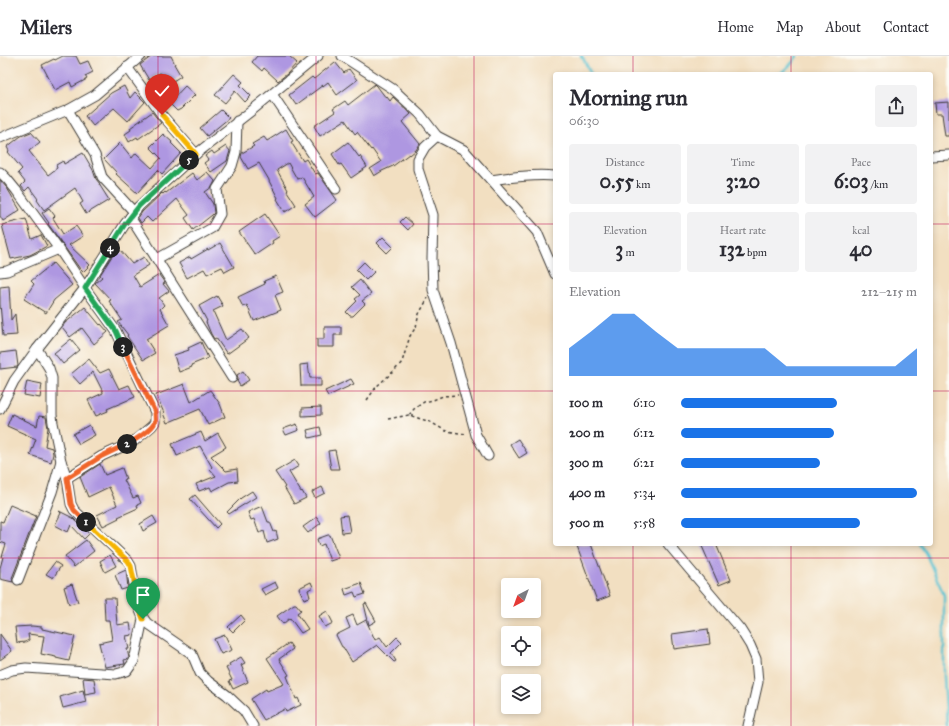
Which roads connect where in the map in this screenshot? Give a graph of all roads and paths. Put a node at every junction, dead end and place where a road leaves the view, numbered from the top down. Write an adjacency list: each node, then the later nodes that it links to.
1 (141, 56): 4 (street)
2 (318, 56): 5 (street)
3 (342, 56): 8 (street)
4 (127, 67): 6 (street); 10 (street)
5 (272, 94): 7 (street); 16 (street)
6 (68, 110): 9 (street); 17 (street)
7 (237, 121): 10 (street); 19 (street)
8 (437, 136): 15 (street); 23 (street)
9 (0, 138)
10 (196, 154): 17 (street)
11 (949, 155): 12 (street)
12 (933, 156)
13 (0, 172): 18 (street)
14 (553, 176): 15 (street)
15 (491, 180): 20 (street)
16 (336, 189)
17 (132, 214): 19 (street); 22 (street)
18 (58, 249): 21 (street); 22 (street)
19 (157, 259): 25 (street)
20 (553, 269)
21 (0, 272)
22 (85, 288): 24 (street); 34 (street)
23 (433, 290): 26 (street); 27 (path)
24 (37, 349): 28 (street); 33 (street)
25 (232, 378)
26 (465, 397): 29 (path); 31 (street)
27 (367, 400)
28 (1, 405)
29 (409, 414): 30 (path); 31 (path)
30 (388, 419)
31 (476, 435): 32 (street)
32 (488, 456)
33 (61, 461): 34 (street); 36 (street)
34 (67, 478): 37 (street)
35 (670, 546): 40 (street)
36 (18, 580)
37 (143, 619): 38 (street); 39 (street)
38 (0, 675)
39 (253, 726)
40 (748, 726)

